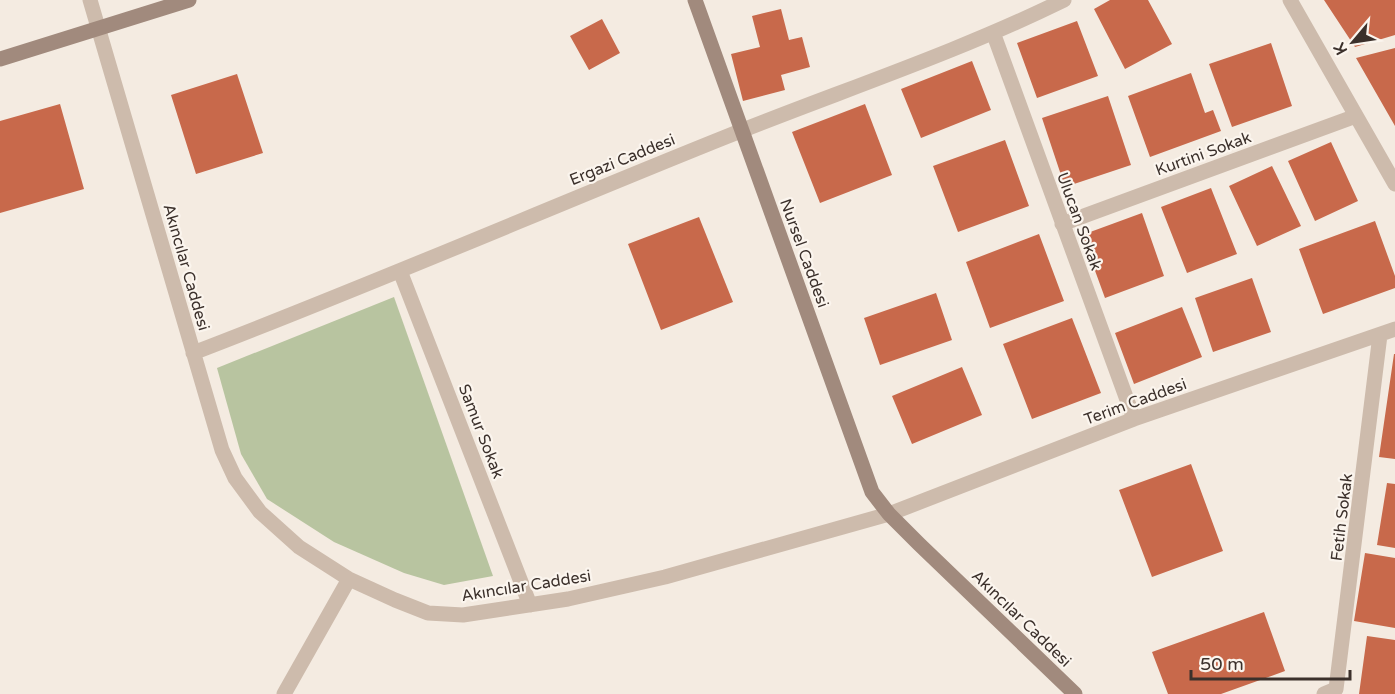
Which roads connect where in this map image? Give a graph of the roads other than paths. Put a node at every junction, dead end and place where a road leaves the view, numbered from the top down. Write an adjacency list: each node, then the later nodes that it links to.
1 (90, 0): 6 (street, Akıncılar Caddesi)
2 (189, 0): 6 (street)
3 (695, 0): 10 (street, Nursel Caddesi)
4 (1064, 0): 7 (street, Ergazi Caddesi)
5 (1290, 0): 9 (street)
6 (99, 30): 8 (street); 16 (street, Akıncılar Caddesi)
7 (994, 35): 10 (street, Ergazi Caddesi); 12 (street, Ulucan Sokak)
8 (0, 58)
9 (1356, 116): 11 (street); 12 (street, Kurtini Sokak)
10 (742, 130): 13 (street, Ergazi Caddesi); 18 (street, Nursel Caddesi)
11 (1395, 184)
12 (1062, 224): 17 (street, Ulucan Sokak)
13 (400, 271): 16 (street, Ergazi Caddesi); 20 (street, Samur Sokak)
14 (1395, 329): 15 (street, Terim Caddesi)
15 (1380, 335): 17 (street, Terim Caddesi); 23 (street, Fetih Sokak)
16 (193, 353): 19 (street, Akıncılar Caddesi)
17 (1134, 419): 18 (street, Terim Caddesi)
18 (889, 514): 20 (street, Akıncılar Caddesi); 22 (street, Akıncılar Caddesi)
19 (349, 579): 20 (street, Akıncılar Caddesi); 21 (street)
20 (530, 605)
21 (284, 694)
22 (1075, 694)
23 (1324, 694)

